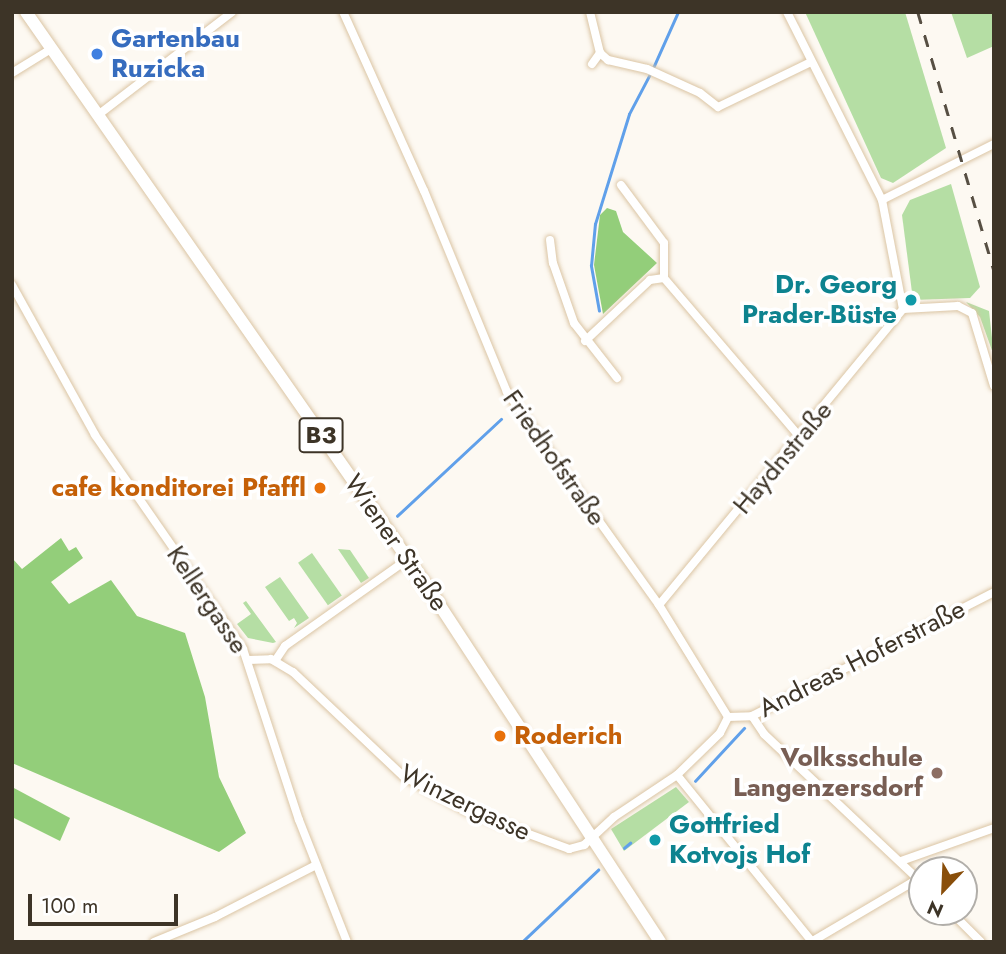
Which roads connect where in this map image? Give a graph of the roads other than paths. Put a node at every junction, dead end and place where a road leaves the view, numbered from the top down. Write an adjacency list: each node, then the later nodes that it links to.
1 (26, 12): 6 (main road, Wiener Straße / B3)
2 (232, 12): 11 (street)
3 (343, 12): 25 (street, Friedhofstraße)
4 (590, 12): 7 (street)
5 (788, 12): 8 (street)
6 (51, 49): 10 (street); 11 (main road, Wiener Straße / B3)
7 (600, 53): 8 (street); 9 (street)
8 (811, 62): 14 (street)
9 (592, 64)
10 (12, 73)
11 (98, 116): 23 (main road, Wiener Straße / B3)
12 (994, 144): 14 (street)
13 (621, 186): 16 (street)
14 (882, 200): 18 (street)
15 (550, 240): 19 (street)
16 (664, 278): 19 (street); 22 (street)
17 (12, 285): 26 (street, Kellergasse)
18 (903, 309): 21 (street); 22 (street, Haydnstraße)
19 (585, 341): 20 (street)
20 (617, 378)
21 (994, 386)
22 (800, 437): 25 (street, Haydnstraße)
23 (408, 559): 27 (street); 32 (main road, Wiener Straße / B3)
24 (994, 592): 28 (street, Andreas Hoferstraße)
25 (659, 605): 29 (street, Friedhofstraße)
26 (248, 660): 27 (street); 34 (street, Kellergasse)
27 (275, 661): 32 (street, Winzergasse)
28 (752, 716): 29 (street, Andreas Hoferstraße); 33 (street)
29 (728, 717): 30 (street)
30 (677, 775): 32 (street); 41 (street)
31 (994, 828): 33 (street)
32 (594, 836): 40 (main road, Wiener Straße / B3)
33 (901, 861): 35 (street)
34 (316, 865): 38 (street); 39 (street, Kellergasse)
35 (908, 868)
36 (908, 888): 41 (street)
37 (965, 926): 42 (street)
38 (154, 942)
39 (347, 942)
40 (660, 942)
41 (812, 942)
42 (981, 942)

